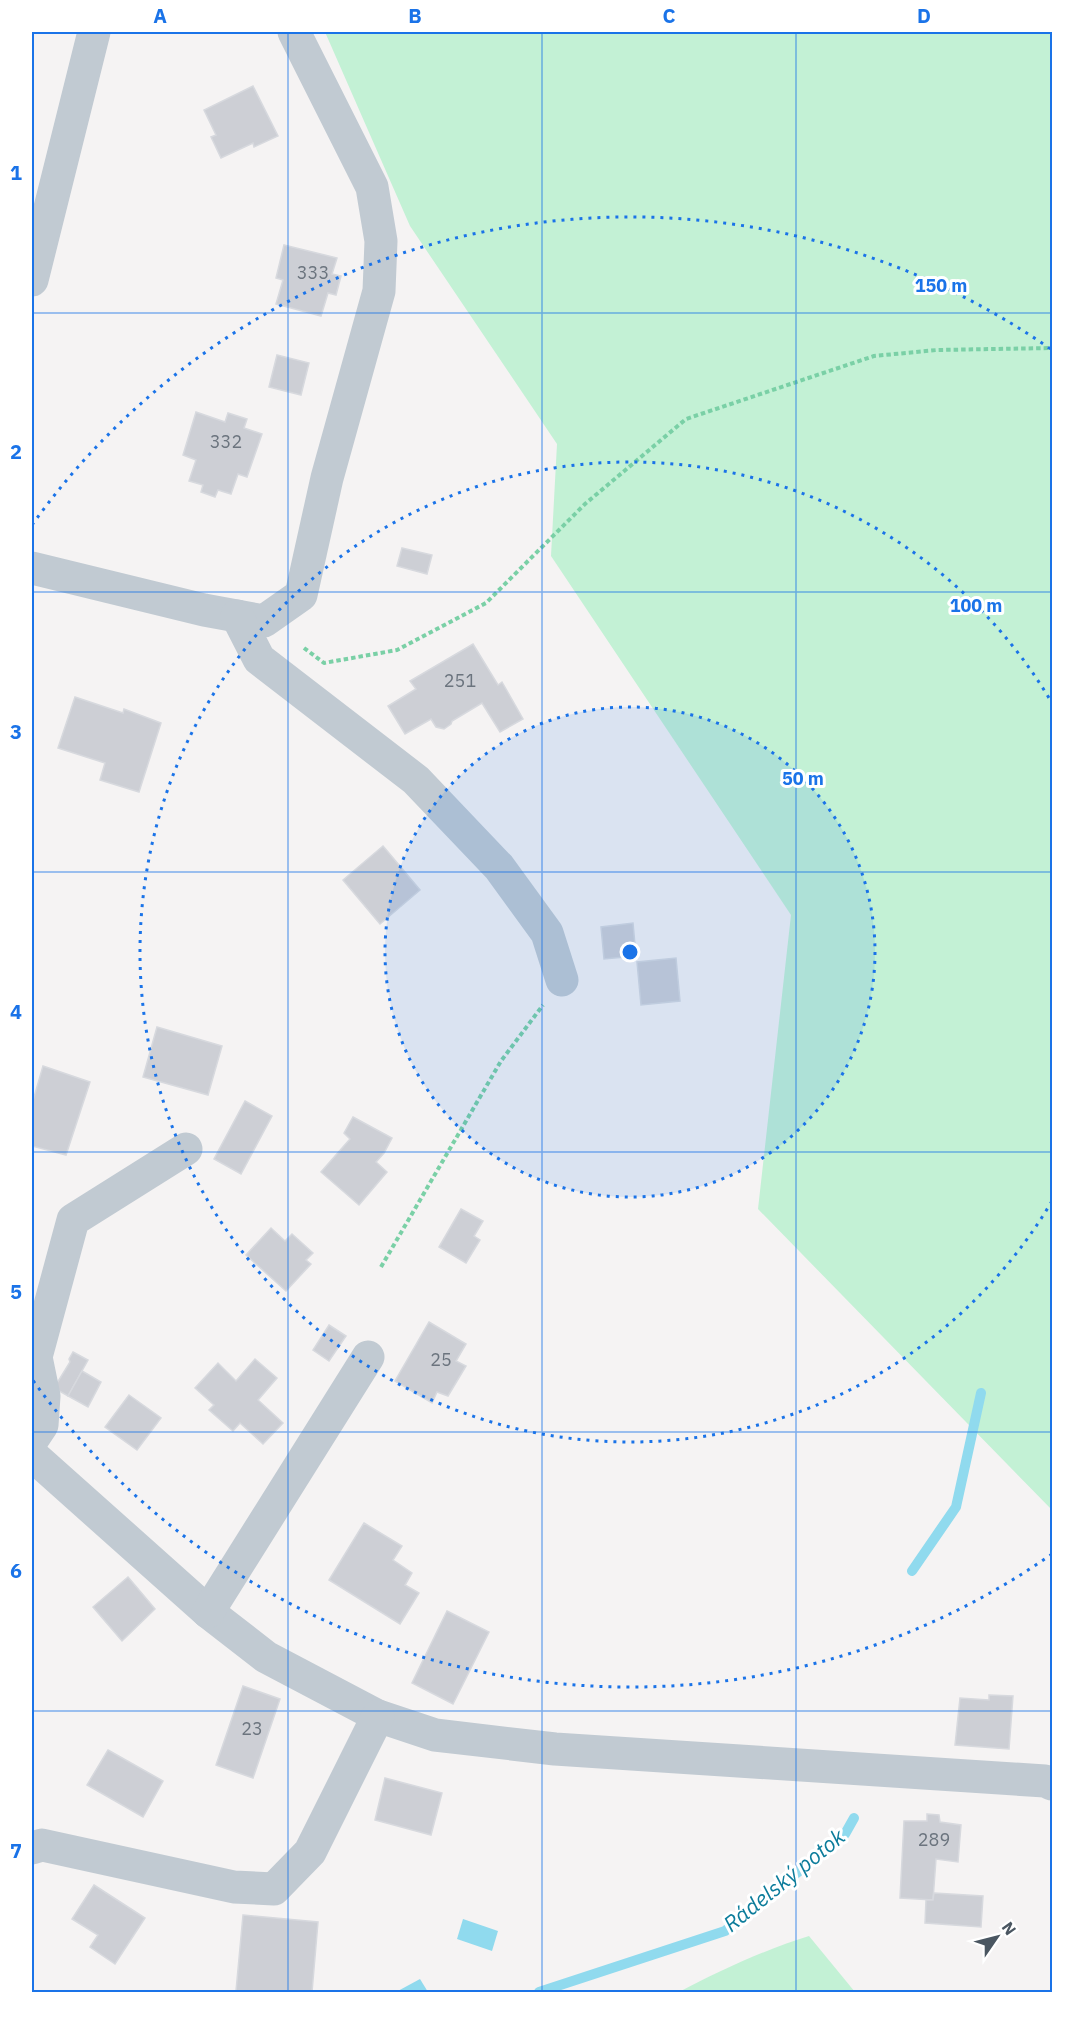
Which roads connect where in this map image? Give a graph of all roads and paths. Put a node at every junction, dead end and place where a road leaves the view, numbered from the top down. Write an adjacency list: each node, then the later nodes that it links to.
1 (94, 32): 3 (street)
2 (294, 32): 6 (street)
3 (32, 280)
4 (1053, 348): 6 (path)
5 (32, 568): 6 (street)
6 (250, 618): 7 (street)
7 (562, 980): 9 (path)
8 (186, 1149): 11 (street)
9 (381, 1267)
10 (368, 1357): 13 (street)
11 (32, 1440)
12 (32, 1455): 13 (street)
13 (208, 1612): 14 (street)
14 (378, 1716): 15 (street); 16 (street)
15 (1053, 1784)
16 (32, 1848)

